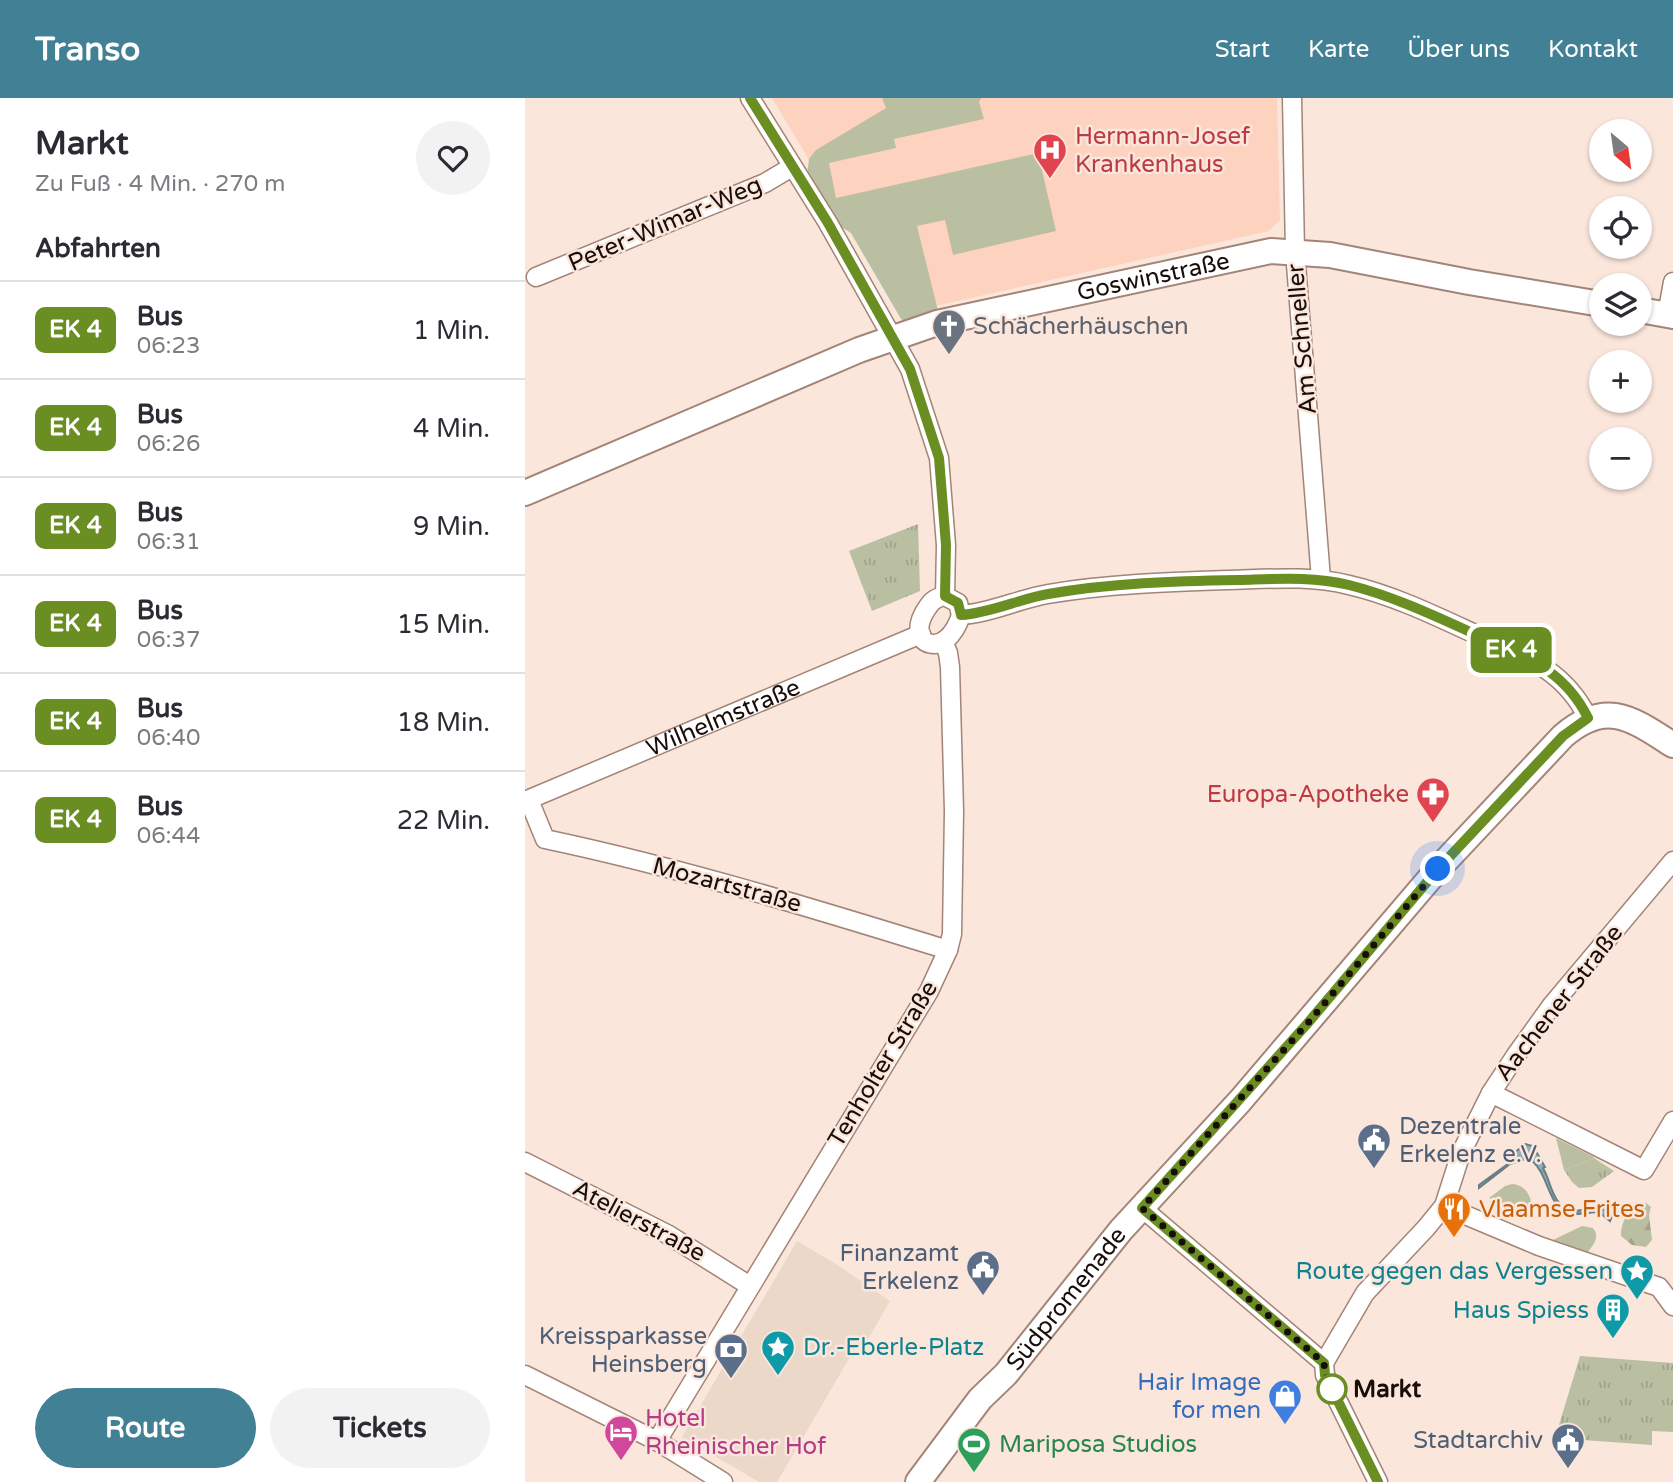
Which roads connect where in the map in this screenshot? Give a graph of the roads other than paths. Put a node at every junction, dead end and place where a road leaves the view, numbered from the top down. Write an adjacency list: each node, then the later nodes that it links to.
1 (750, 98): 3 (street)
2 (1292, 98): 4 (street, Am Schneller)
3 (792, 167): 5 (street, Peter-Wimar-Weg); 10 (street)
4 (1295, 252): 7 (main road, Goswinstraße); 10 (main road, Goswinstraße); 12 (street, Am Schneller)
5 (536, 277)
6 (1673, 282): 9 (street)
7 (1589, 302)
8 (1652, 312): 9 (main road)
9 (1670, 315)
10 (892, 337): 11 (main road, Goswinstraße); 13 (street)
11 (525, 493)
12 (1321, 579): 14 (street); 17 (street)
13 (945, 596): 14 (street); 15 (street)
14 (961, 615): 16 (street)
15 (921, 634): 16 (street); 19 (street, Wilhelmstraße)
16 (944, 643): 21 (street, Tenholter Straße)
17 (1588, 718): 18 (main road); 26 (main road, Südpromenade)
18 (1673, 745)
19 (527, 801): 21 (street, Mozartstraße)
20 (1673, 861): 22 (street, Aachener Straße)
21 (948, 950): 27 (street, Tenholter Straße)
22 (1491, 1093): 23 (street); 25 (street, Aachener Straße)
23 (1673, 1121)
24 (525, 1162): 27 (street, Atelierstraße)
25 (1444, 1206): 28 (street); 29 (street, Aachener Straße)
26 (1142, 1208): 29 (street); 33 (main road, Südpromenade)
27 (750, 1286): 31 (street, Tenholter Straße)
28 (1673, 1306)
29 (1324, 1363): 34 (street)
30 (525, 1375): 31 (street)
31 (657, 1441): 32 (street)
32 (723, 1482)
33 (918, 1482)
34 (1378, 1482)

